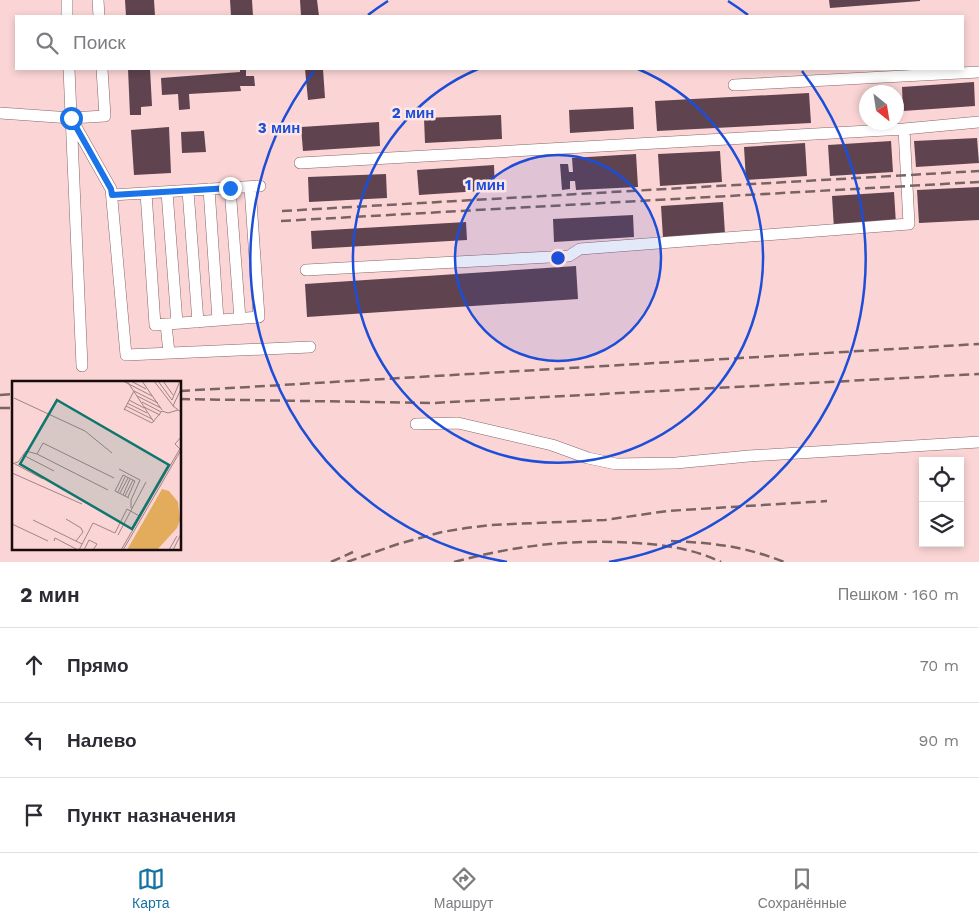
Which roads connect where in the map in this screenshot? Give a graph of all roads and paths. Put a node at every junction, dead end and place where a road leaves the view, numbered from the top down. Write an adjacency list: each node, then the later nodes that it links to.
1 (67, 0): 3 (lane)
2 (98, 0): 4 (lane)
3 (67, 15)
4 (99, 15)
5 (69, 70): 10 (lane)
6 (102, 70): 10 (lane)
7 (979, 72): 8 (lane)
8 (734, 85)
9 (0, 114): 10 (lane)
10 (71, 118): 19 (lane); 27 (lane)
11 (979, 122): 12 (lane)
12 (904, 130): 13 (lane); 20 (lane)
13 (300, 163)
14 (230, 188): 15 (lane); 21 (lane); 21 (lane)
15 (209, 189): 16 (lane); 22 (lane)
16 (188, 191): 17 (lane); 23 (lane)
17 (167, 192): 18 (lane); 24 (lane)
18 (146, 193): 19 (lane); 24 (lane)
19 (112, 195): 26 (lane)
20 (306, 270)
21 (240, 318): 22 (lane)
22 (218, 320): 23 (lane)
23 (198, 322): 24 (lane)
24 (172, 324): 26 (lane)
25 (310, 347): 26 (lane)
26 (168, 353)
27 (82, 366)
28 (416, 424): 29 (lane)
29 (979, 442)

